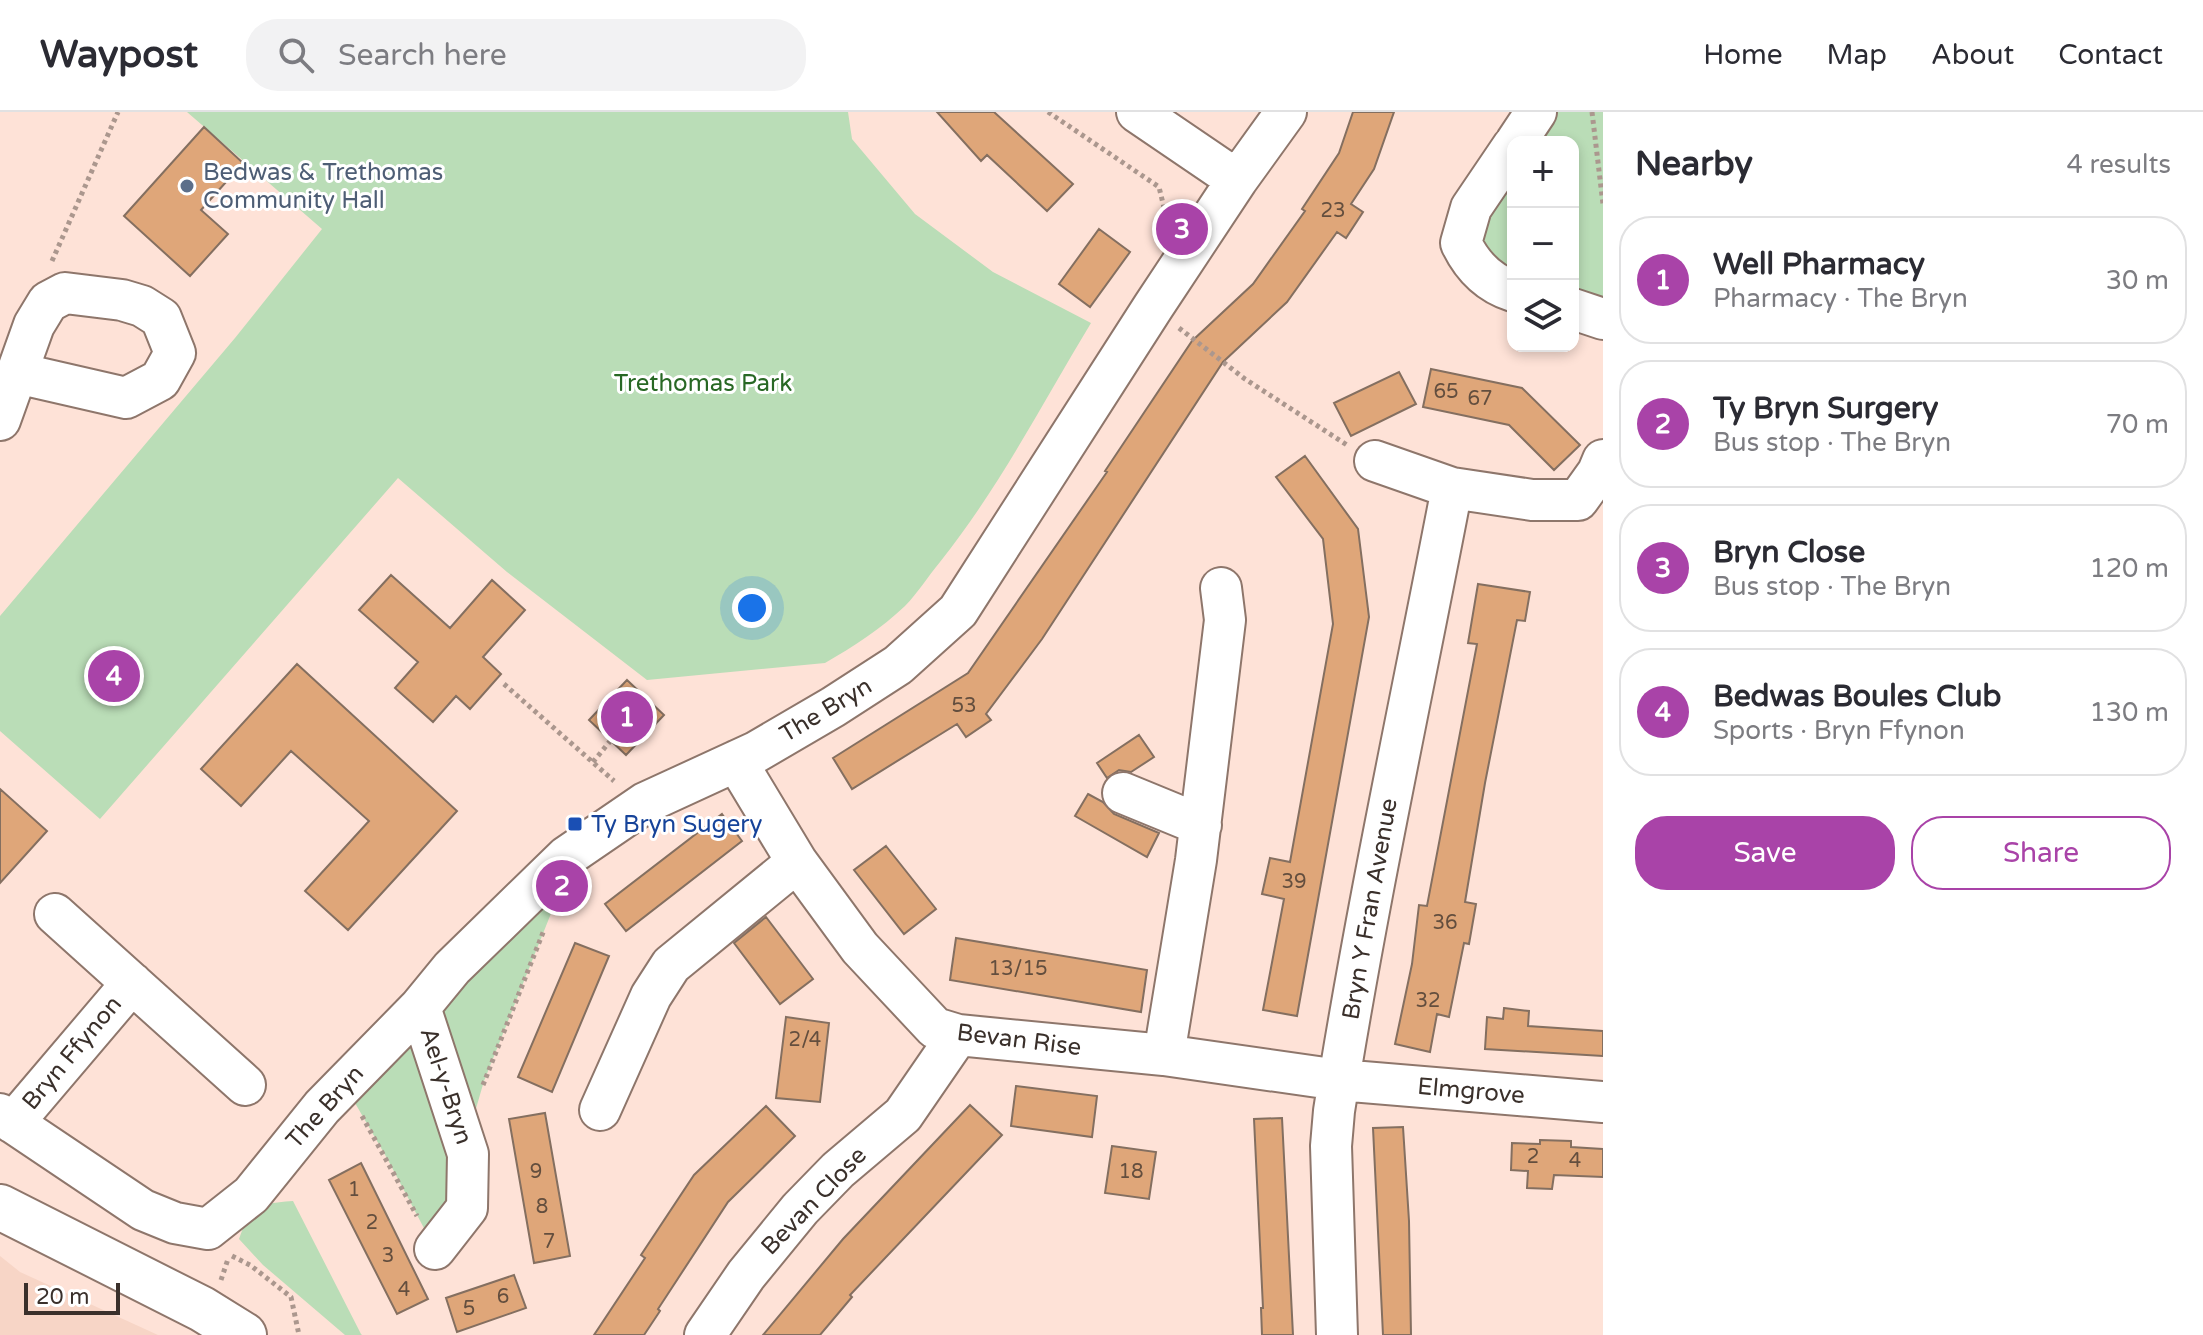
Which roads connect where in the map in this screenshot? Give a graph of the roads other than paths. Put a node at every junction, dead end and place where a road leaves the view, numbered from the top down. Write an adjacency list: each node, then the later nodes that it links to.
1 (1137, 112): 6 (street)
2 (1286, 112): 6 (street, The Bryn)
3 (1536, 112): 4 (street)
4 (1520, 136)
5 (1507, 154): 7 (street)
6 (1237, 180): 16 (street, The Bryn)
7 (1507, 289)
8 (1579, 311): 9 (street)
9 (1603, 319)
10 (13, 361): 11 (street)
11 (0, 420)
12 (1603, 460): 14 (street)
13 (1375, 461): 14 (street)
14 (1452, 488): 25 (street, Bryn Y Fran Avenue)
15 (1221, 588): 18 (street)
16 (736, 761): 19 (street, Bevan Rise); 22 (street, The Bryn)
17 (1123, 793): 18 (street)
18 (1201, 825): 24 (street)
19 (797, 862): 23 (street, Bevan Rise); 28 (street)
20 (55, 914): 21 (street, Bryn Ffynon)
21 (132, 983): 26 (street, Bryn Ffynon); 29 (street, Bryn Ffynon)
22 (420, 1007): 29 (street, The Bryn); 31 (street, Ael-y-Bryn)
23 (958, 1035): 24 (street, Bevan Rise); 33 (street, Bevan Close)
24 (1164, 1055): 25 (street, Bevan Rise)
25 (1339, 1080): 27 (street, Elmgrove); 34 (street, Bryn Y Fran Avenue)
26 (245, 1085)
27 (1603, 1102)
28 (600, 1110)
29 (6, 1119)
30 (0, 1207): 32 (main road)
31 (435, 1249)
32 (244, 1335)
33 (705, 1335)
34 (1337, 1335)

